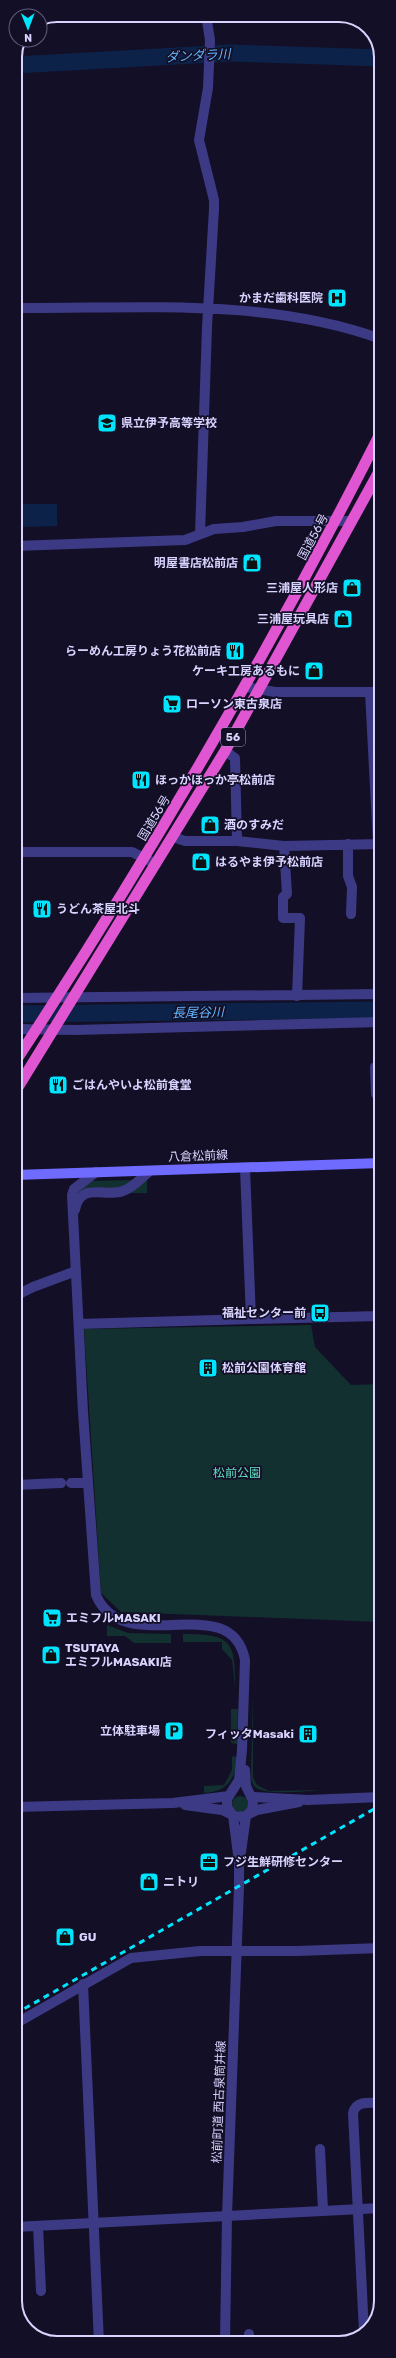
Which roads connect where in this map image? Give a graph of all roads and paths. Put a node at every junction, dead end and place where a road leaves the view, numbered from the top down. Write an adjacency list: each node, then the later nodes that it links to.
1 (207, 22): 3 (street)
2 (22, 308): 3 (street)
3 (208, 309): 4 (street); 9 (street)
4 (374, 337)
5 (374, 446): 7 (highway, 国道56号 / 56)
6 (374, 480): 8 (highway, 56)
7 (337, 520): 8 (street); 9 (street); 11 (highway, 国道56号 / 56)
8 (350, 521): 12 (highway, 56)
9 (200, 534): 10 (street)
10 (22, 546)
11 (246, 686): 12 (street); 23 (highway, 国道56号 / 56)
12 (259, 690): 13 (street); 15 (highway, 56)
13 (370, 692): 14 (street); 16 (street)
14 (374, 692)
15 (225, 751): 17 (highway, 56); 18 (street)
16 (374, 760)
17 (173, 838): 18 (street); 24 (highway, 56)
18 (237, 841): 21 (street)
19 (348, 844): 20 (street); 21 (street); 25 (street)
20 (374, 844)
21 (284, 846): 27 (street)
22 (22, 852): 23 (street)
23 (146, 858): 24 (street); 30 (highway, 国道56号 / 56)
24 (156, 864): 29 (highway, 56)
25 (351, 914)
26 (374, 994): 27 (street)
27 (297, 996): 29 (street)
28 (22, 998): 30 (street)
29 (74, 998): 30 (street); 33 (highway, 56)
30 (57, 999): 32 (highway, 国道56号 / 56)
31 (374, 1022): 33 (street)
32 (37, 1028): 33 (street); 34 (street); 35 (highway, 国道56号 / 56)
33 (56, 1028): 36 (highway, 56)
34 (22, 1029)
35 (22, 1051)
36 (22, 1081)
37 (374, 1163): 38 (main road, 八倉松前線)
38 (245, 1168): 39 (main road, 八倉松前線); 46 (street)
39 (150, 1171): 40 (main road, 八倉松前線); 42 (street)
40 (96, 1172): 41 (main road, 八倉松前線); 42 (street)
41 (22, 1175)
42 (74, 1214): 43 (street)
43 (76, 1271): 44 (street); 47 (street)
44 (22, 1292)
45 (374, 1316): 46 (street)
46 (251, 1319): 47 (street)
47 (79, 1324): 50 (street)
48 (22, 1480): 49 (street)
49 (66, 1481): 50 (street); 51 (street)
50 (88, 1481): 52 (street)
51 (22, 1484)
52 (242, 1750): 53 (street); 54 (street)
53 (231, 1794): 54 (street); 57 (street); 59 (street)
54 (251, 1796): 56 (street); 60 (street)
55 (374, 1797): 56 (street)
56 (308, 1800): 60 (street)
57 (173, 1803): 58 (street); 59 (street)
58 (22, 1807)
59 (232, 1814): 60 (street); 61 (street, 松前町道 西古泉筒井線)
60 (248, 1815): 61 (street, 松前町道 西古泉筒井線)
61 (239, 1862): 63 (street, 松前町道 西古泉筒井線)
62 (374, 1948): 63 (street)
63 (238, 1952): 64 (street); 71 (street, 松前町道 西古泉筒井線)
64 (83, 1984): 65 (street); 72 (street)
65 (22, 2020)
66 (374, 2102): 69 (street)
67 (320, 2149): 70 (street)
68 (374, 2208): 69 (street)
69 (358, 2209): 70 (street); 76 (street)
70 (323, 2210): 71 (street)
71 (227, 2216): 72 (street); 78 (street, 松前町道 西古泉筒井線)
72 (94, 2223): 73 (street); 77 (street)
73 (38, 2226): 74 (street); 75 (street)
74 (22, 2227)
75 (41, 2291)
76 (364, 2325)
77 (99, 2336)
78 (225, 2336)

